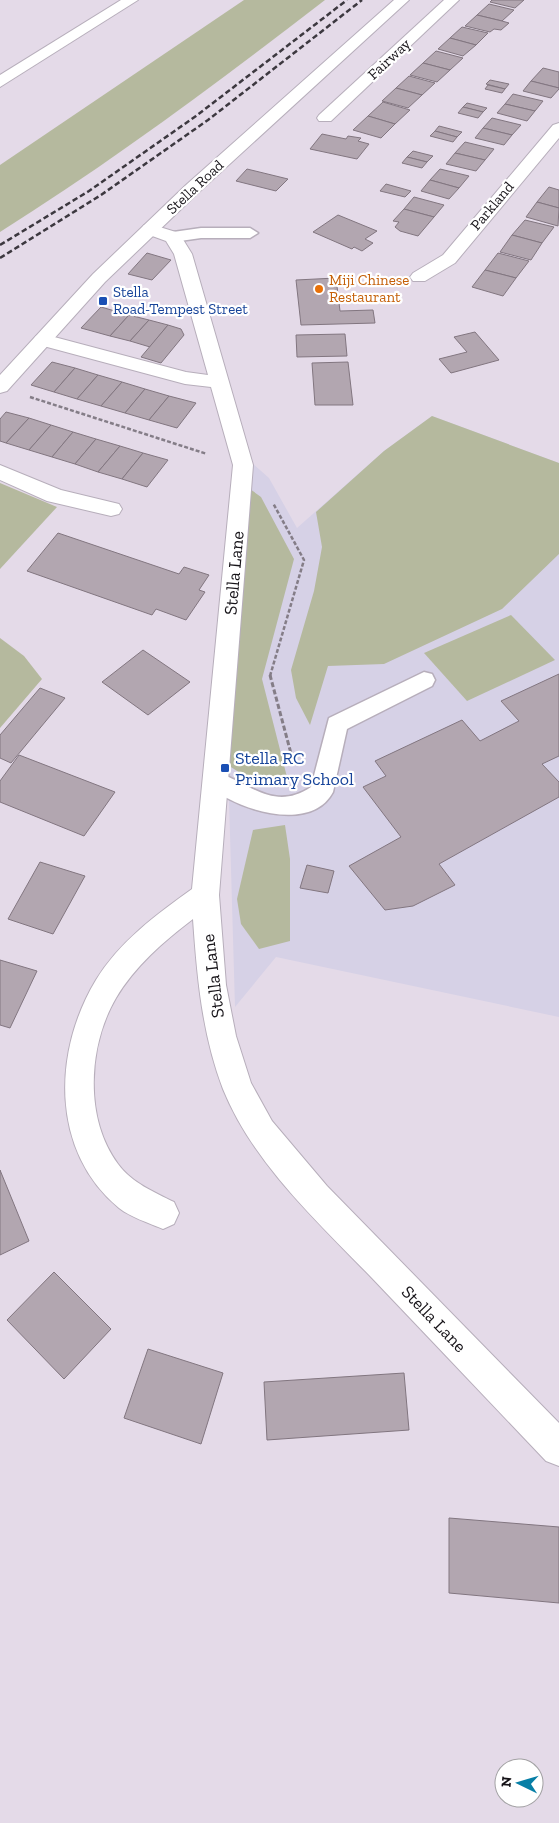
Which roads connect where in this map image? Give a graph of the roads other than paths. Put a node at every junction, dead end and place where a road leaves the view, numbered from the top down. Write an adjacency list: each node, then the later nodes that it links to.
1 (131, 0): 5 (street)
2 (402, 0): 9 (street, Stella Road)
3 (452, 0): 7 (street, Fairway)
4 (0, 67): 5 (street)
5 (18, 71): 6 (street)
6 (0, 82)
7 (325, 118)
8 (559, 128): 12 (street, Parkland)
9 (150, 229): 11 (street); 13 (street, Stella Road)
10 (250, 233): 11 (lane)
11 (173, 237): 14 (street, Stella Lane)
12 (419, 278)
13 (42, 340): 14 (street); 15 (street, Stella Road)
14 (218, 382): 19 (street, Stella Lane)
15 (0, 387)
16 (0, 472): 17 (street)
17 (111, 509)
18 (424, 680): 19 (lane)
19 (216, 780): 20 (street, Stella Lane)
20 (205, 895): 21 (street); 22 (street, Stella Lane)
21 (163, 1213)
22 (559, 1448)

